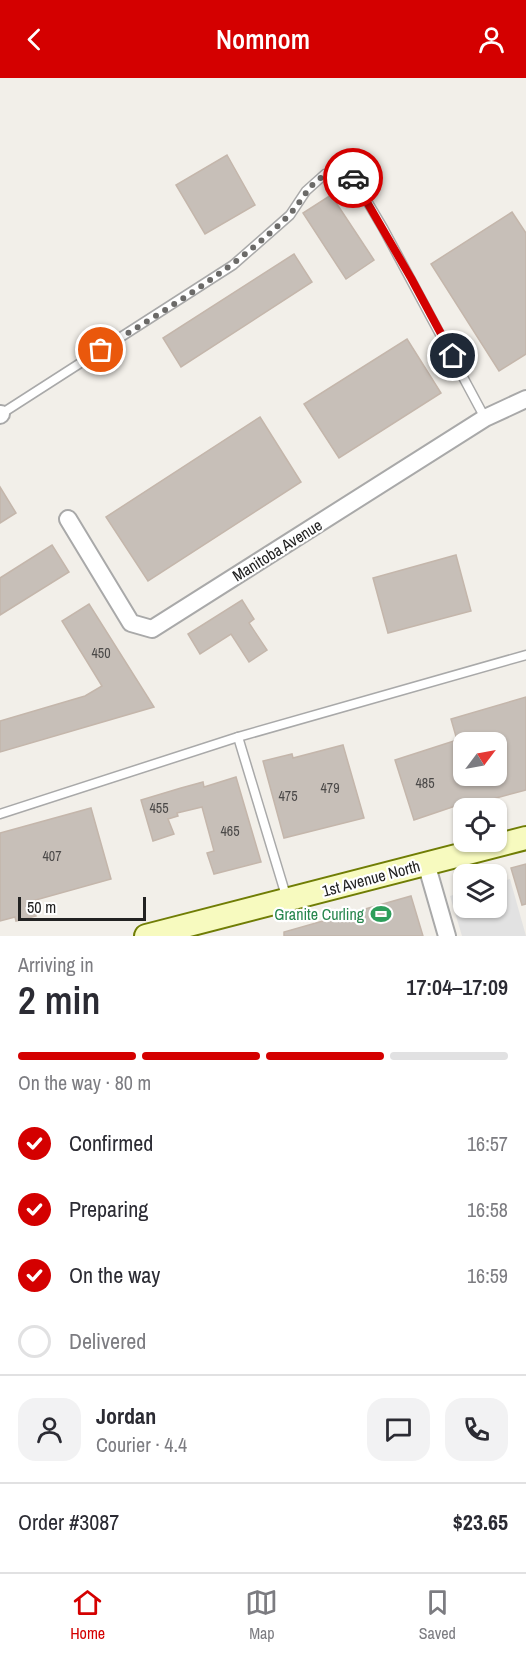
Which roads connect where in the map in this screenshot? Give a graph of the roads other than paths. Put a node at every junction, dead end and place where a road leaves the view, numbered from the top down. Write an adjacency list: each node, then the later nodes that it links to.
1 (526, 399): 3 (street, Manitoba Avenue)
2 (1, 415): 3 (lane)
3 (485, 418): 4 (street, Manitoba Avenue)
4 (68, 519)
5 (526, 655): 6 (lane)
6 (238, 736): 7 (lane); 10 (lane)
7 (0, 813)
8 (526, 838): 9 (street, 1st Avenue North)
9 (426, 863): 10 (street, 1st Avenue North); 12 (street)
10 (287, 900): 11 (street, 1st Avenue North)
11 (146, 936)
12 (447, 936)

